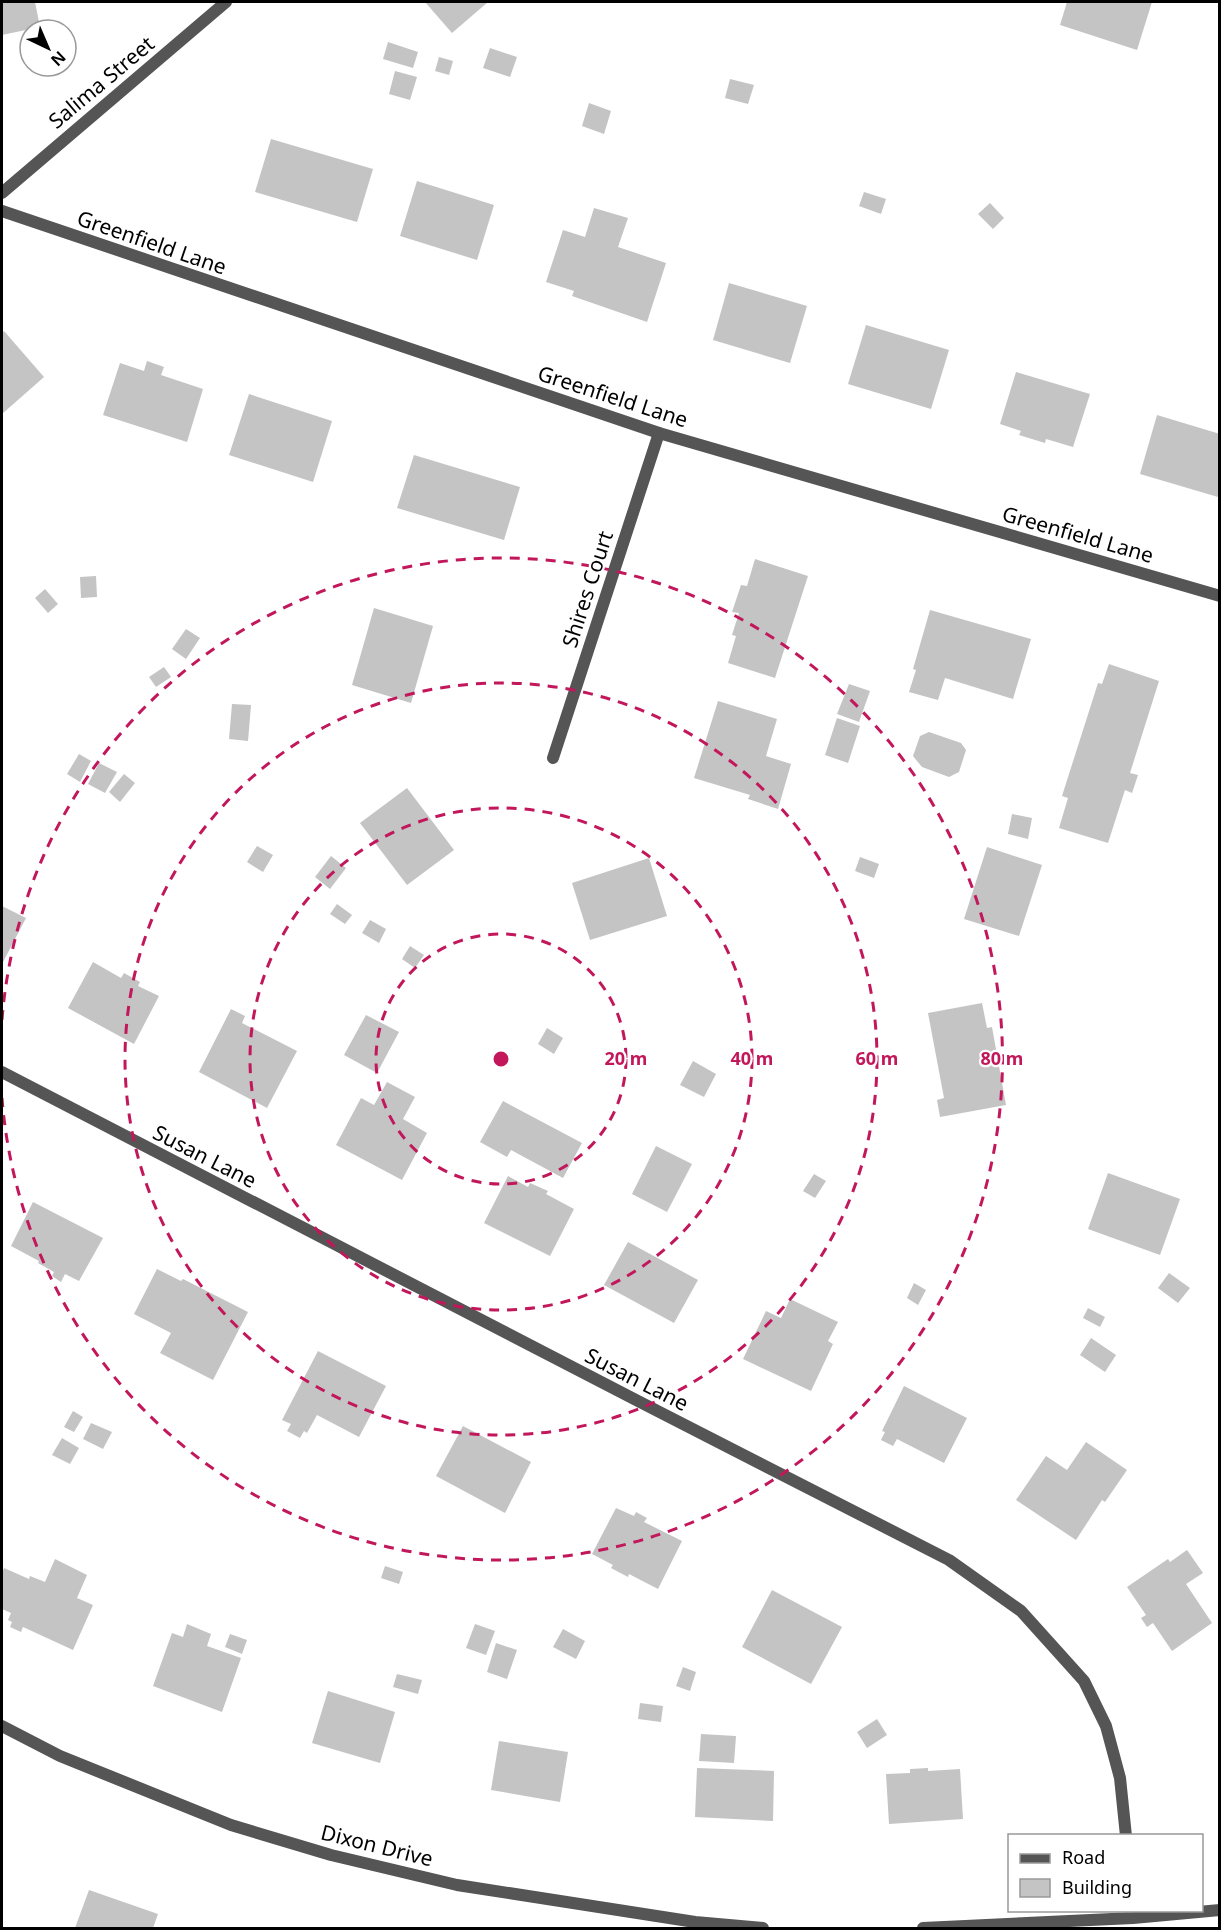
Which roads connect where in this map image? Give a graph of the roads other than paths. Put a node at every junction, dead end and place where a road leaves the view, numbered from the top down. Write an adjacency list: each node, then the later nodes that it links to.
1 (226, 2): 2 (street, Salima Street)
2 (2, 193)
3 (2, 211): 4 (street, Greenfield Lane)
4 (659, 433): 5 (street, Greenfield Lane); 6 (street, Shires Court)
5 (1220, 596)
6 (553, 758)
7 (2, 1072): 9 (street, Susan Lane)
8 (2, 1726): 14 (street, Dixon Drive)
9 (1126, 1834)
10 (1220, 1910): 12 (street)
11 (1201, 1912): 13 (street)
12 (1203, 1912)
13 (1134, 1919): 15 (street)
14 (763, 1929)
15 (923, 1929)

